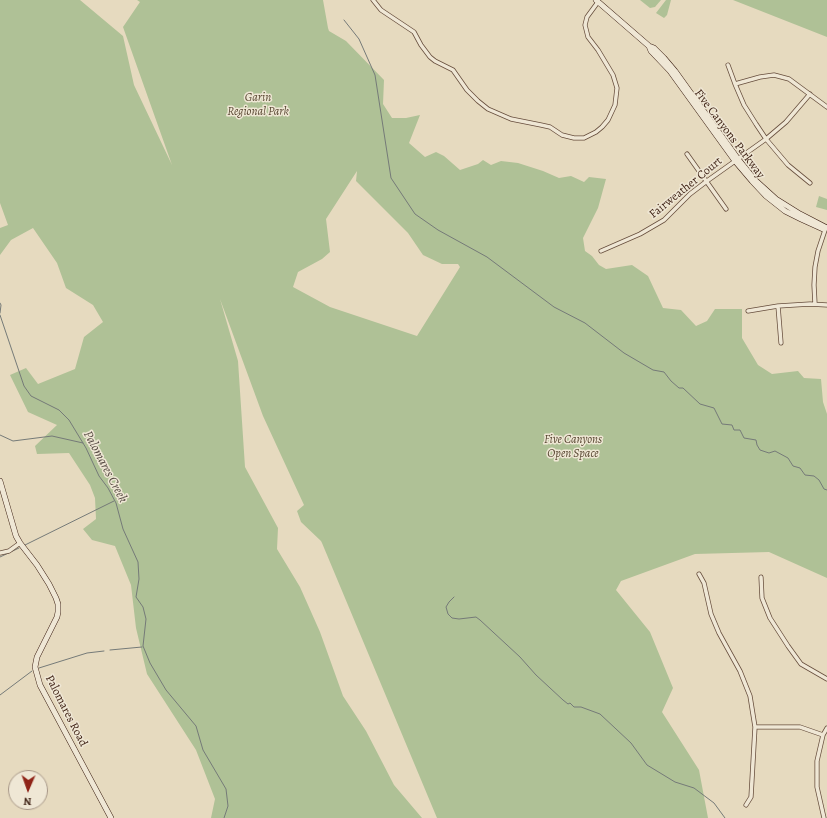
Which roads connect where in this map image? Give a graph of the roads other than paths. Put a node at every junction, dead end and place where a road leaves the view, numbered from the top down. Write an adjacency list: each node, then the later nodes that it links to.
1 (373, 0): 2 (street)
2 (597, 1): 9 (street, Five Canyons Parkway)
3 (728, 65): 4 (street)
4 (735, 84): 5 (street); 7 (street)
5 (810, 94): 6 (street); 7 (street, Fairweather Court)
6 (827, 107)
7 (766, 139): 9 (street, Fairweather Court); 11 (street)
8 (687, 154): 10 (street)
9 (737, 160): 10 (street, Fairweather Court); 13 (street, Five Canyons Parkway)
10 (707, 181): 12 (street); 14 (street, Fairweather Court)
11 (810, 183)
12 (726, 209)
13 (826, 229): 15 (street)
14 (601, 250)
15 (815, 304): 16 (street); 17 (street)
16 (827, 305)
17 (778, 306): 18 (street); 19 (street)
18 (748, 311)
19 (781, 343)
20 (0, 481): 21 (street, Palomares Road)
21 (20, 543): 22 (street); 30 (street, Palomares Road)
22 (0, 553)
23 (699, 574): 26 (street)
24 (761, 577): 25 (street)
25 (827, 679)
26 (755, 727): 28 (street); 29 (street)
27 (827, 728): 28 (street)
28 (823, 735): 31 (street)
29 (746, 805)
30 (111, 818)
31 (824, 818)

